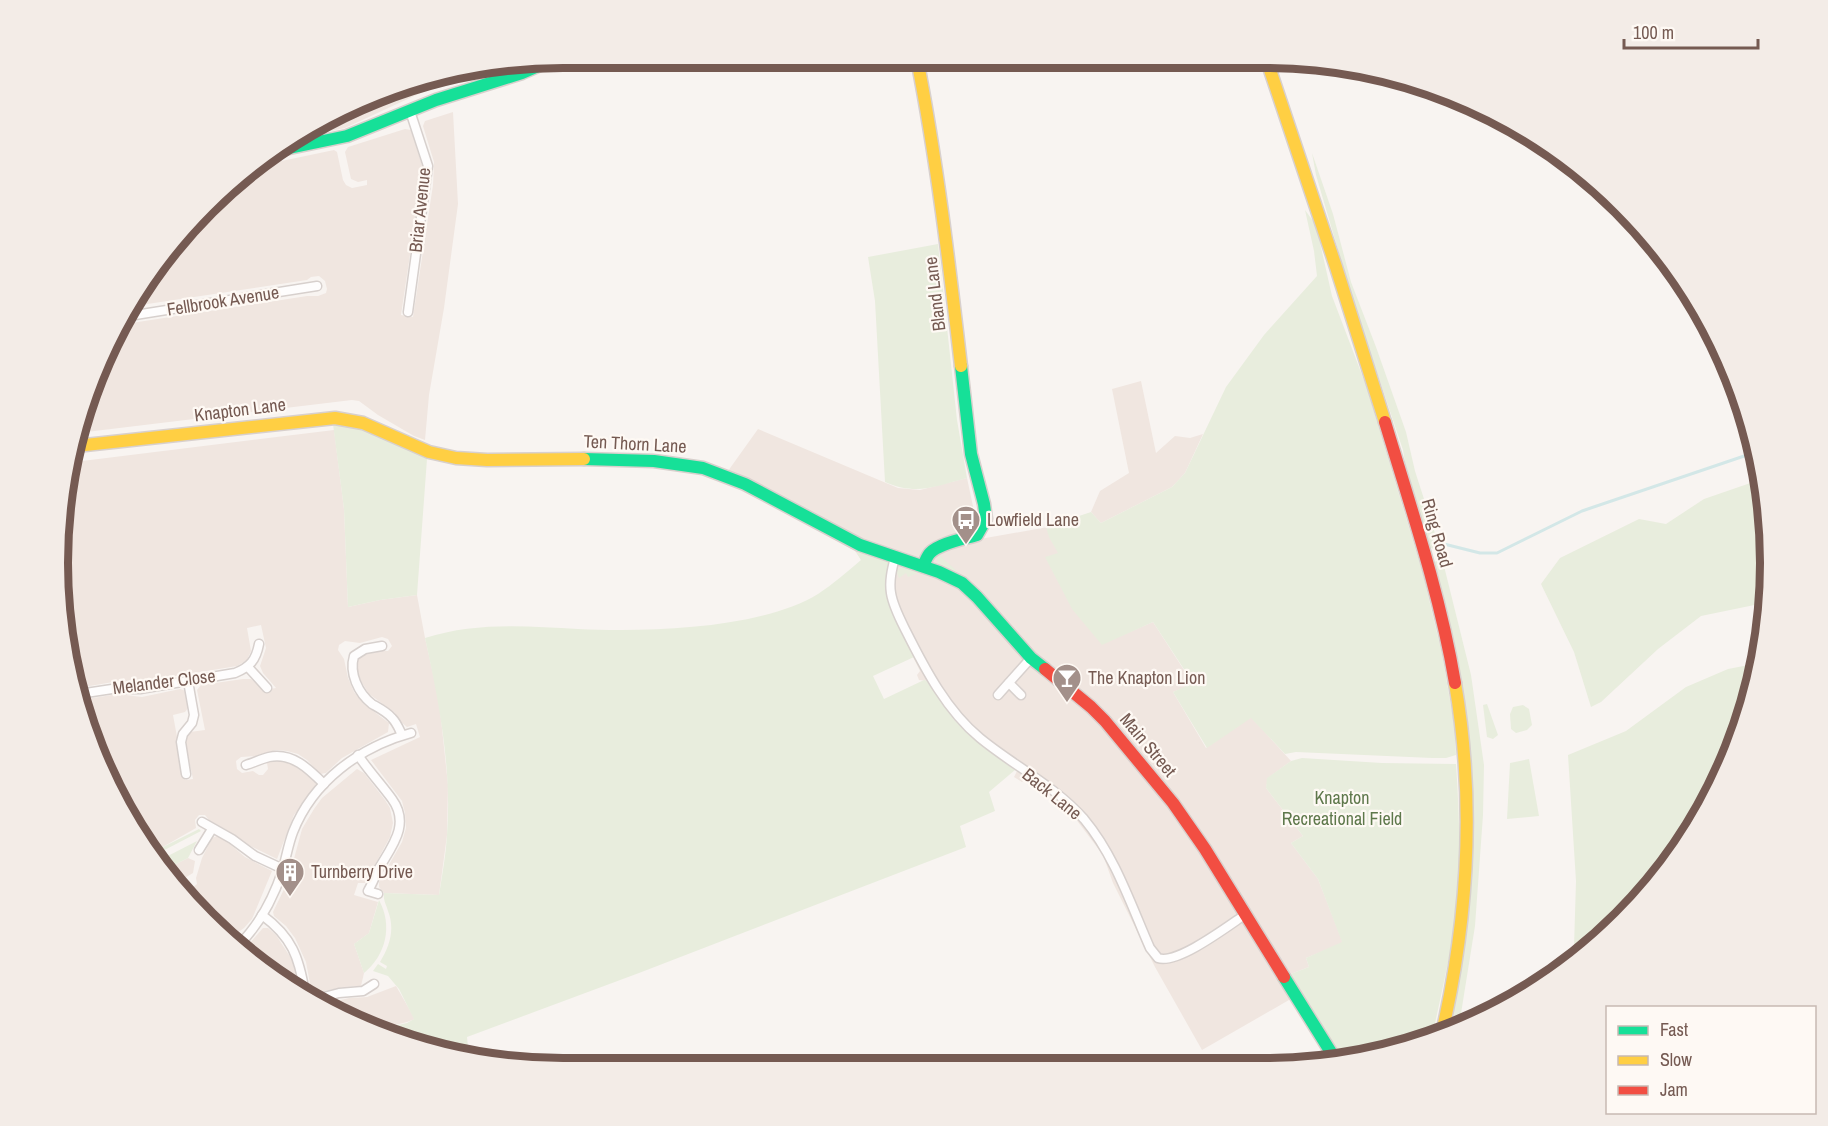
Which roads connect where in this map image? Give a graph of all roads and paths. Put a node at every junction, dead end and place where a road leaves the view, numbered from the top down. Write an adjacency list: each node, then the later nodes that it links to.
1 (918, 68): 13 (main road, Bland Lane)
2 (1269, 68): 41 (main road, Ring Road)
3 (529, 69): 4 (main road)
4 (410, 111): 5 (main road); 7 (street, Briar Avenue)
5 (294, 147)
6 (317, 286): 8 (street, Fellbrook Avenue)
7 (408, 312)
8 (134, 315)
9 (404, 441): 10 (main road, Knapton Lane); 11 (main road, Ten Thorn Lane)
10 (82, 445)
11 (849, 540): 12 (main road, Main Street)
12 (895, 557): 13 (main road, Main Street); 35 (street, Back Lane)
13 (923, 566): 16 (main road, Main Street)
14 (259, 644): 17 (street)
15 (382, 646): 25 (street)
16 (1031, 658): 19 (street); 35 (main road, Main Street)
17 (248, 667): 18 (street, Melander Close); 20 (street)
18 (188, 681): 21 (street, Melander Close); 28 (street)
19 (1009, 683): 22 (street); 23 (street)
20 (267, 688)
21 (85, 693)
22 (998, 695)
23 (1021, 695)
24 (411, 733): 25 (street)
25 (402, 735): 26 (street)
26 (358, 755): 29 (street); 34 (street)
27 (246, 765): 29 (street)
28 (186, 774)
29 (324, 784): 33 (street)
30 (202, 822): 31 (street)
31 (212, 829): 32 (street); 33 (street)
32 (199, 850)
33 (283, 869): 36 (street)
34 (369, 891)
35 (1246, 914): 42 (main road, Main Street)
36 (262, 915): 37 (street); 39 (street)
37 (243, 941)
38 (374, 984): 40 (street)
39 (304, 985)
40 (324, 997)
41 (1444, 1025)
42 (1332, 1054)

